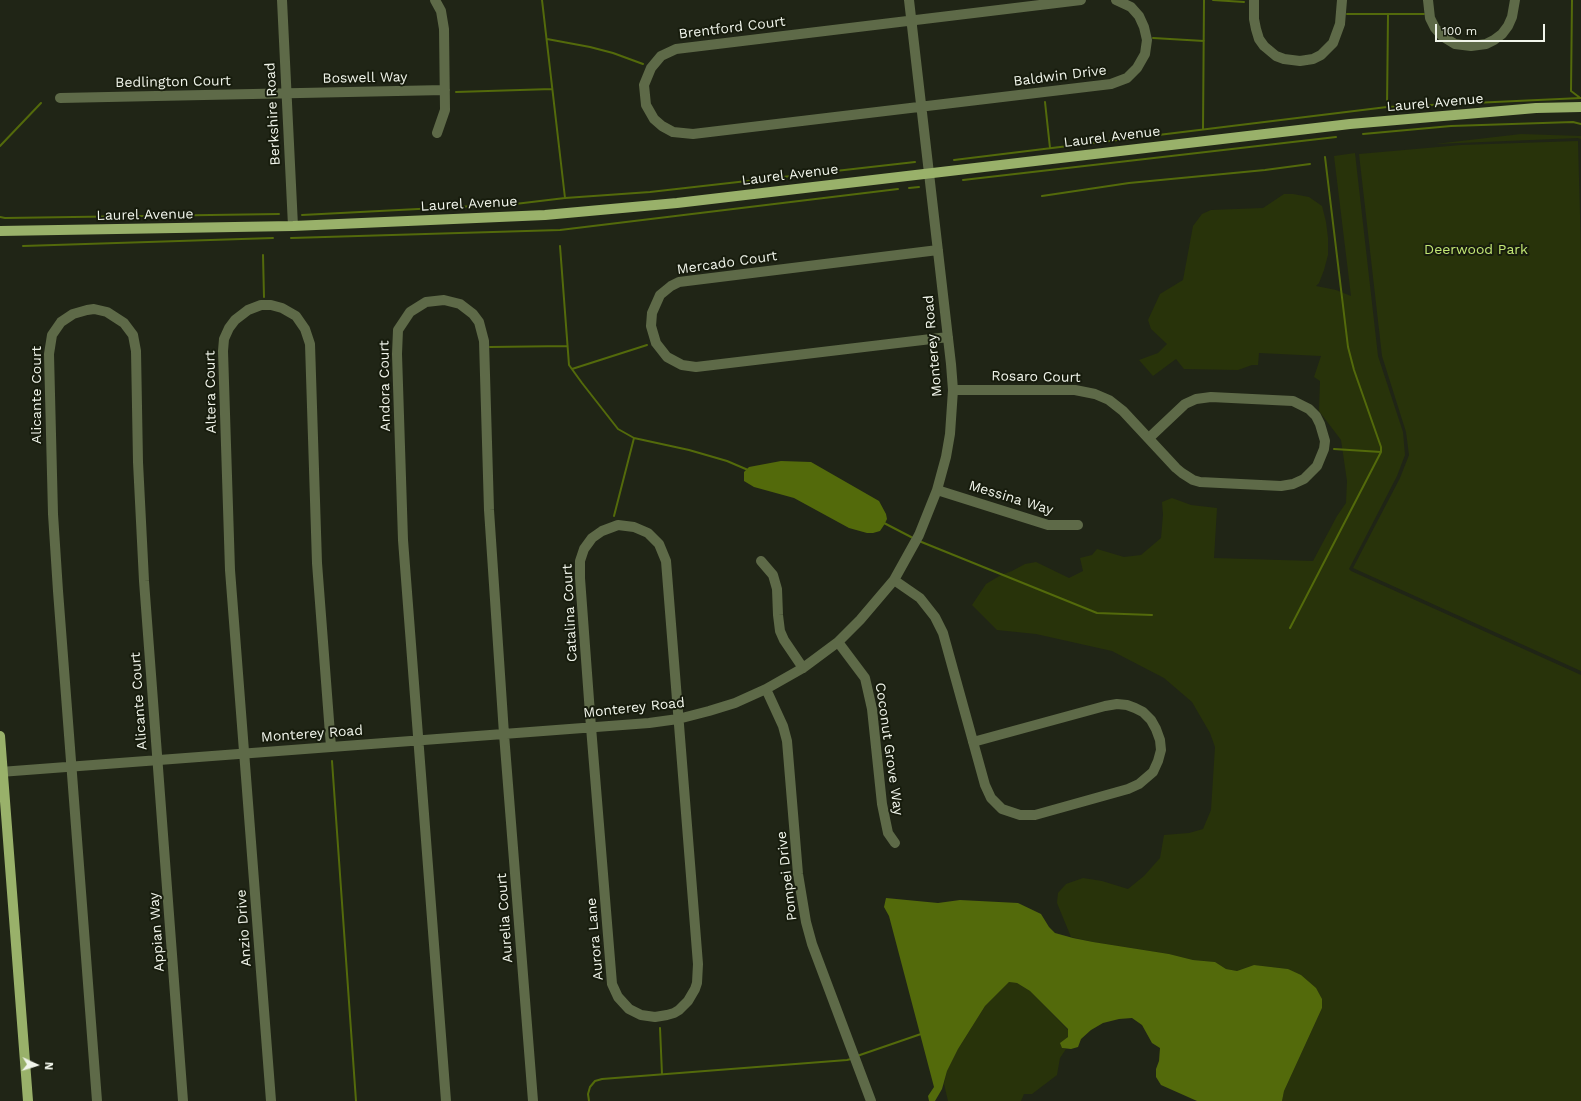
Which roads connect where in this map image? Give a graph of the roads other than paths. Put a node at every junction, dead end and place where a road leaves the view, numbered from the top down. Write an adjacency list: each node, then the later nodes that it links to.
1 (282, 0): 12 (street, Berkshire Road)
2 (435, 0): 11 (street)
3 (909, 0): 10 (street, Monterey Road)
4 (1081, 0): 10 (street)
5 (1116, 0): 14 (street, Baldwin Drive)
6 (1254, 0): 7 (street)
7 (1342, 0)
8 (1428, 0): 9 (street)
9 (1515, 0)
10 (911, 21): 14 (street, Monterey Road); 14 (street, Brentford Court)
11 (444, 90): 12 (street, Boswell Way); 16 (street)
12 (287, 94): 13 (street, Bedlington Court); 18 (street, Berkshire Road)
13 (60, 98)
14 (921, 107): 17 (street, Monterey Road)
15 (1581, 107): 17 (main road, Laurel Avenue)
16 (437, 133)
17 (929, 172): 18 (main road, Laurel Avenue); 20 (street, Monterey Road)
18 (293, 226): 19 (main road, Laurel Avenue)
19 (0, 231)
20 (938, 250): 21 (street, Monterey Road); 21 (street, Mercado Court)
21 (948, 337): 22 (street, Monterey Road)
22 (952, 390): 23 (street, Rosaro Court); 24 (street, Monterey Road)
23 (1149, 438): 23 (street, Rosaro Court)
24 (937, 490): 25 (street, Messina Way); 27 (street, Monterey Road)
25 (1078, 525)
26 (761, 561): 29 (street)
27 (894, 580): 28 (street, Monterey Road); 36 (street)
28 (838, 642): 29 (street, Monterey Road); 42 (street, Coconut Grove Way)
29 (803, 668): 30 (street, Monterey Road)
30 (766, 689): 31 (street, Monterey Road); 49 (street, Pompei Drive)
31 (678, 719): 32 (street, Monterey Road); 32 (street, Catalina Court); 32 (street, Aurora Lane)
32 (591, 727): 33 (street, Monterey Road)
33 (504, 734): 35 (street, Monterey Road); 35 (street, Andora Court); 48 (street, Aurelia Court)
34 (0, 736): 41 (main road)
35 (418, 740): 37 (street, Monterey Road); 47 (street)
36 (974, 742): 36 (street)
37 (331, 747): 38 (street, Monterey Road); 38 (street, Altera Court)
38 (245, 753): 39 (street, Monterey Road); 46 (street, Anzio Drive)
39 (157, 760): 40 (street, Monterey Road); 40 (street, Alicante Court); 45 (street, Appian Way)
40 (71, 766): 41 (street, Monterey Road); 44 (street)
41 (1, 771): 43 (main road)
42 (894, 844)
43 (28, 1101)
44 (97, 1101)
45 (183, 1101)
46 (271, 1101)
47 (446, 1101)
48 (533, 1101)
49 (871, 1101)

